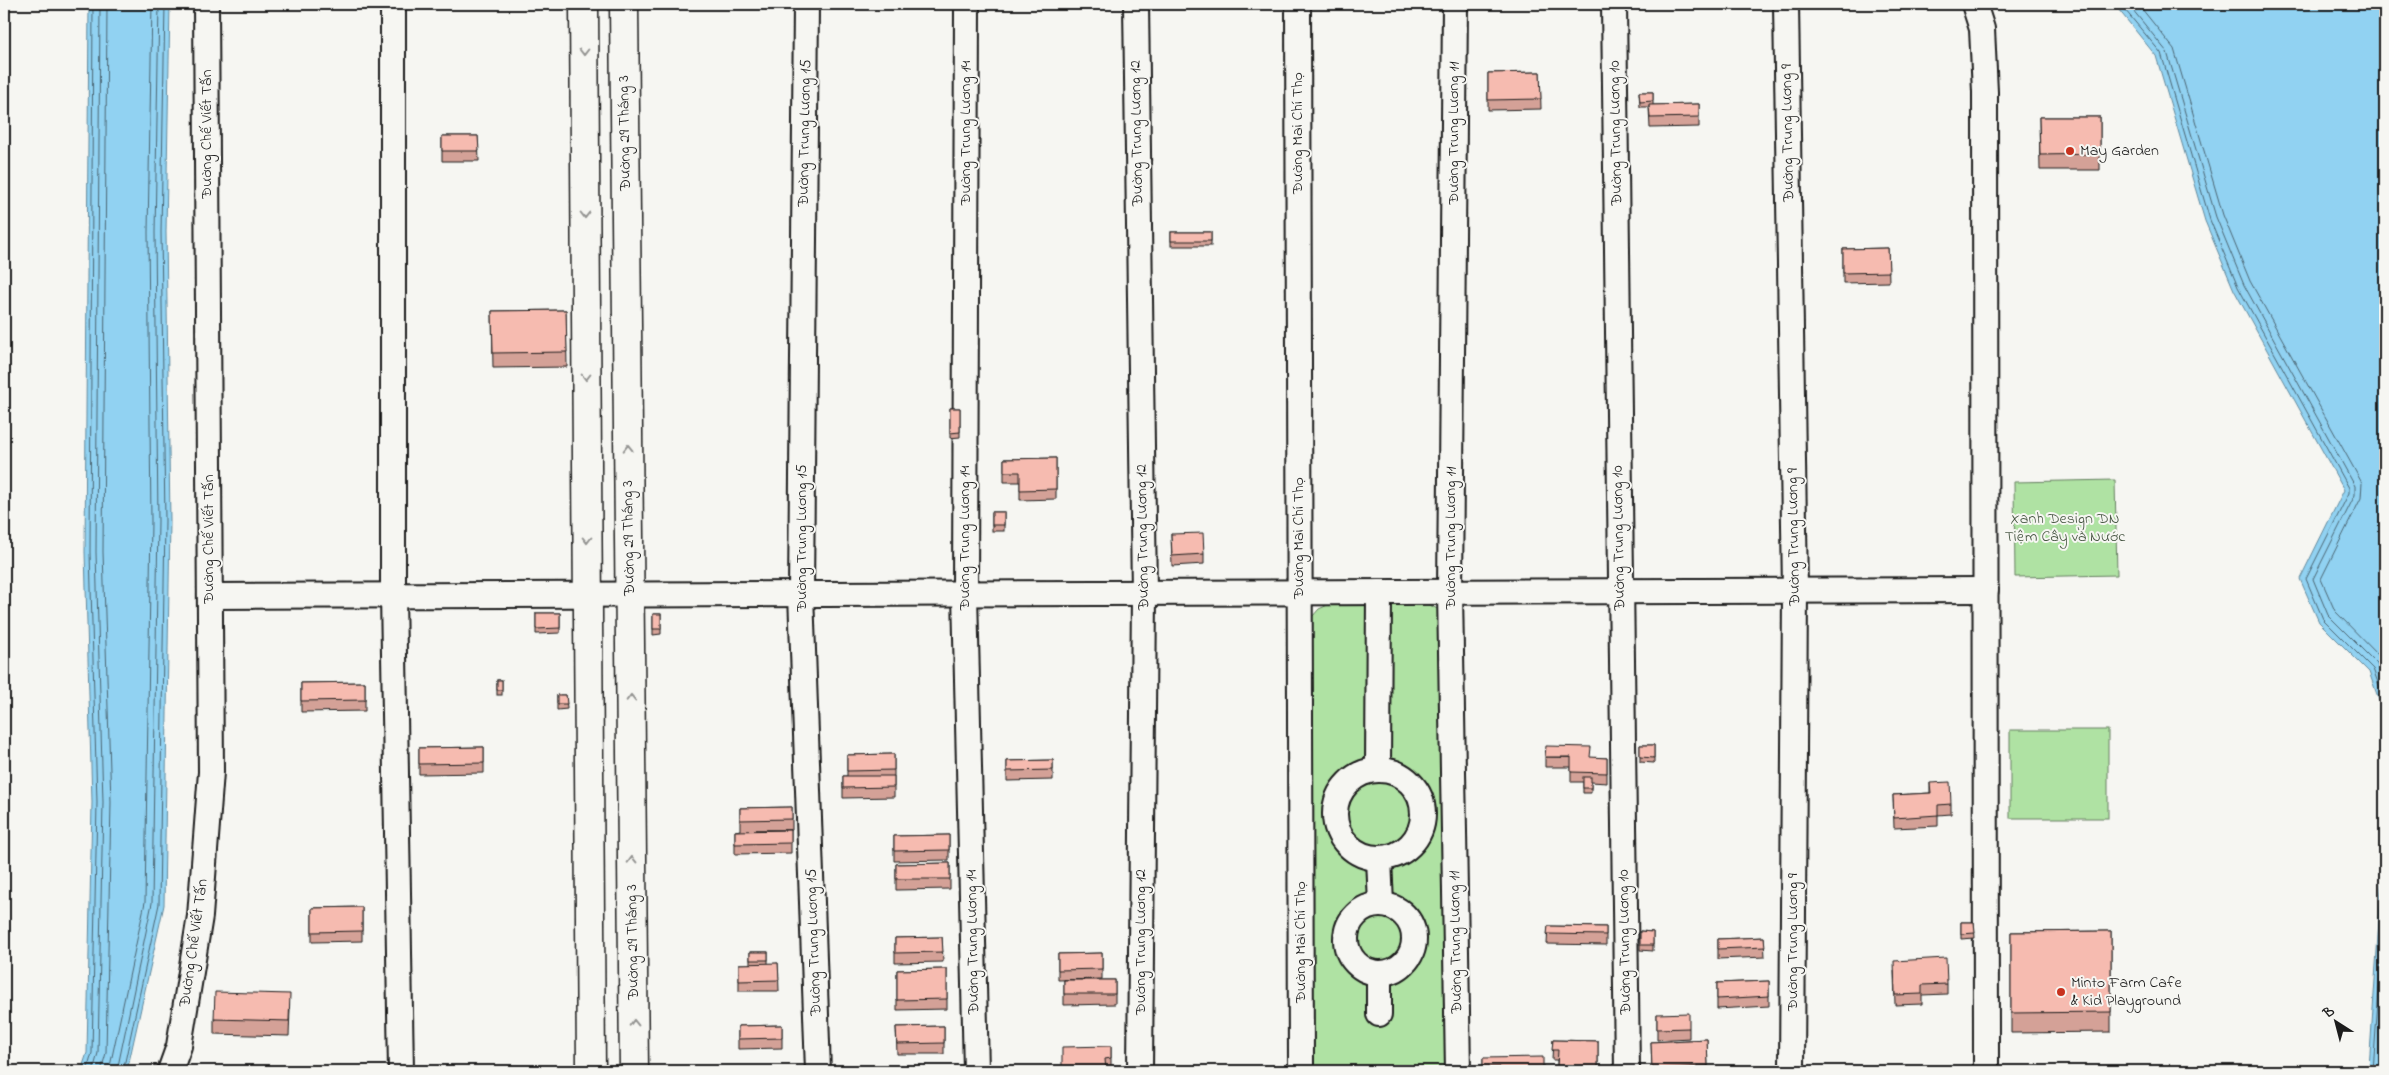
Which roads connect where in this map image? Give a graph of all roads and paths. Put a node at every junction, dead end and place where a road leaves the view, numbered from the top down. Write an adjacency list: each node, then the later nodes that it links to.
1 (206, 4): 25 (street, Đường Chế Viết Tấn)
2 (393, 4): 24 (street)
3 (584, 4): 21 (street, one-way to 21)
4 (624, 4): 22 (street, Đường 29 Tháng 3, one-way to 4)
5 (806, 4): 23 (street, Đường Trung Lương 15)
6 (967, 4): 20 (street, Đường Trung Lương 14)
7 (1136, 4): 16 (street, Đường Trung Lương 12)
8 (1298, 4): 17 (street, Đường Mai Chí Thọ)
9 (1454, 4): 19 (street, Đường Trung Lương 11)
10 (1614, 4): 15 (street, Đường Trung Lương 10)
11 (1786, 4): 13 (street, Đường Trung Lương 9)
12 (1974, 4): 14 (street)
13 (1795, 590): 14 (street); 15 (street); 41 (street, Đường Trung Lương 9)
14 (1986, 590): 42 (street)
15 (1620, 591): 19 (street); 40 (street, Đường Trung Lương 10)
16 (1144, 592): 17 (street); 20 (street); 37 (street, Đường Trung Lương 12)
17 (1300, 592): 18 (street); 38 (street, Đường Mai Chí Thọ)
18 (1379, 592): 19 (street); 26 (street)
19 (1450, 592): 39 (street, Đường Trung Lương 11)
20 (965, 593): 23 (street); 36 (street, Đường Trung Lương 14)
21 (588, 594): 22 (street); 24 (street); 33 (street)
22 (630, 594): 23 (street); 34 (street, Đường 29 Tháng 3, one-way to 22)
23 (801, 594): 35 (street, Đường Trung Lương 15)
24 (393, 595): 25 (street); 32 (street)
25 (210, 596): 31 (street, Đường Chế Viết Tấn)
26 (1378, 769): 27 (street); 27 (street)
27 (1379, 858): 28 (street)
28 (1382, 905): 29 (street); 29 (street)
29 (1379, 974): 30 (street)
30 (1379, 1014)
31 (170, 1071)
32 (401, 1071)
33 (591, 1071)
34 (634, 1071)
35 (818, 1071)
36 (976, 1071)
37 (1140, 1071)
38 (1301, 1071)
39 (1458, 1071)
40 (1627, 1071)
41 (1792, 1071)
42 (1986, 1071)

